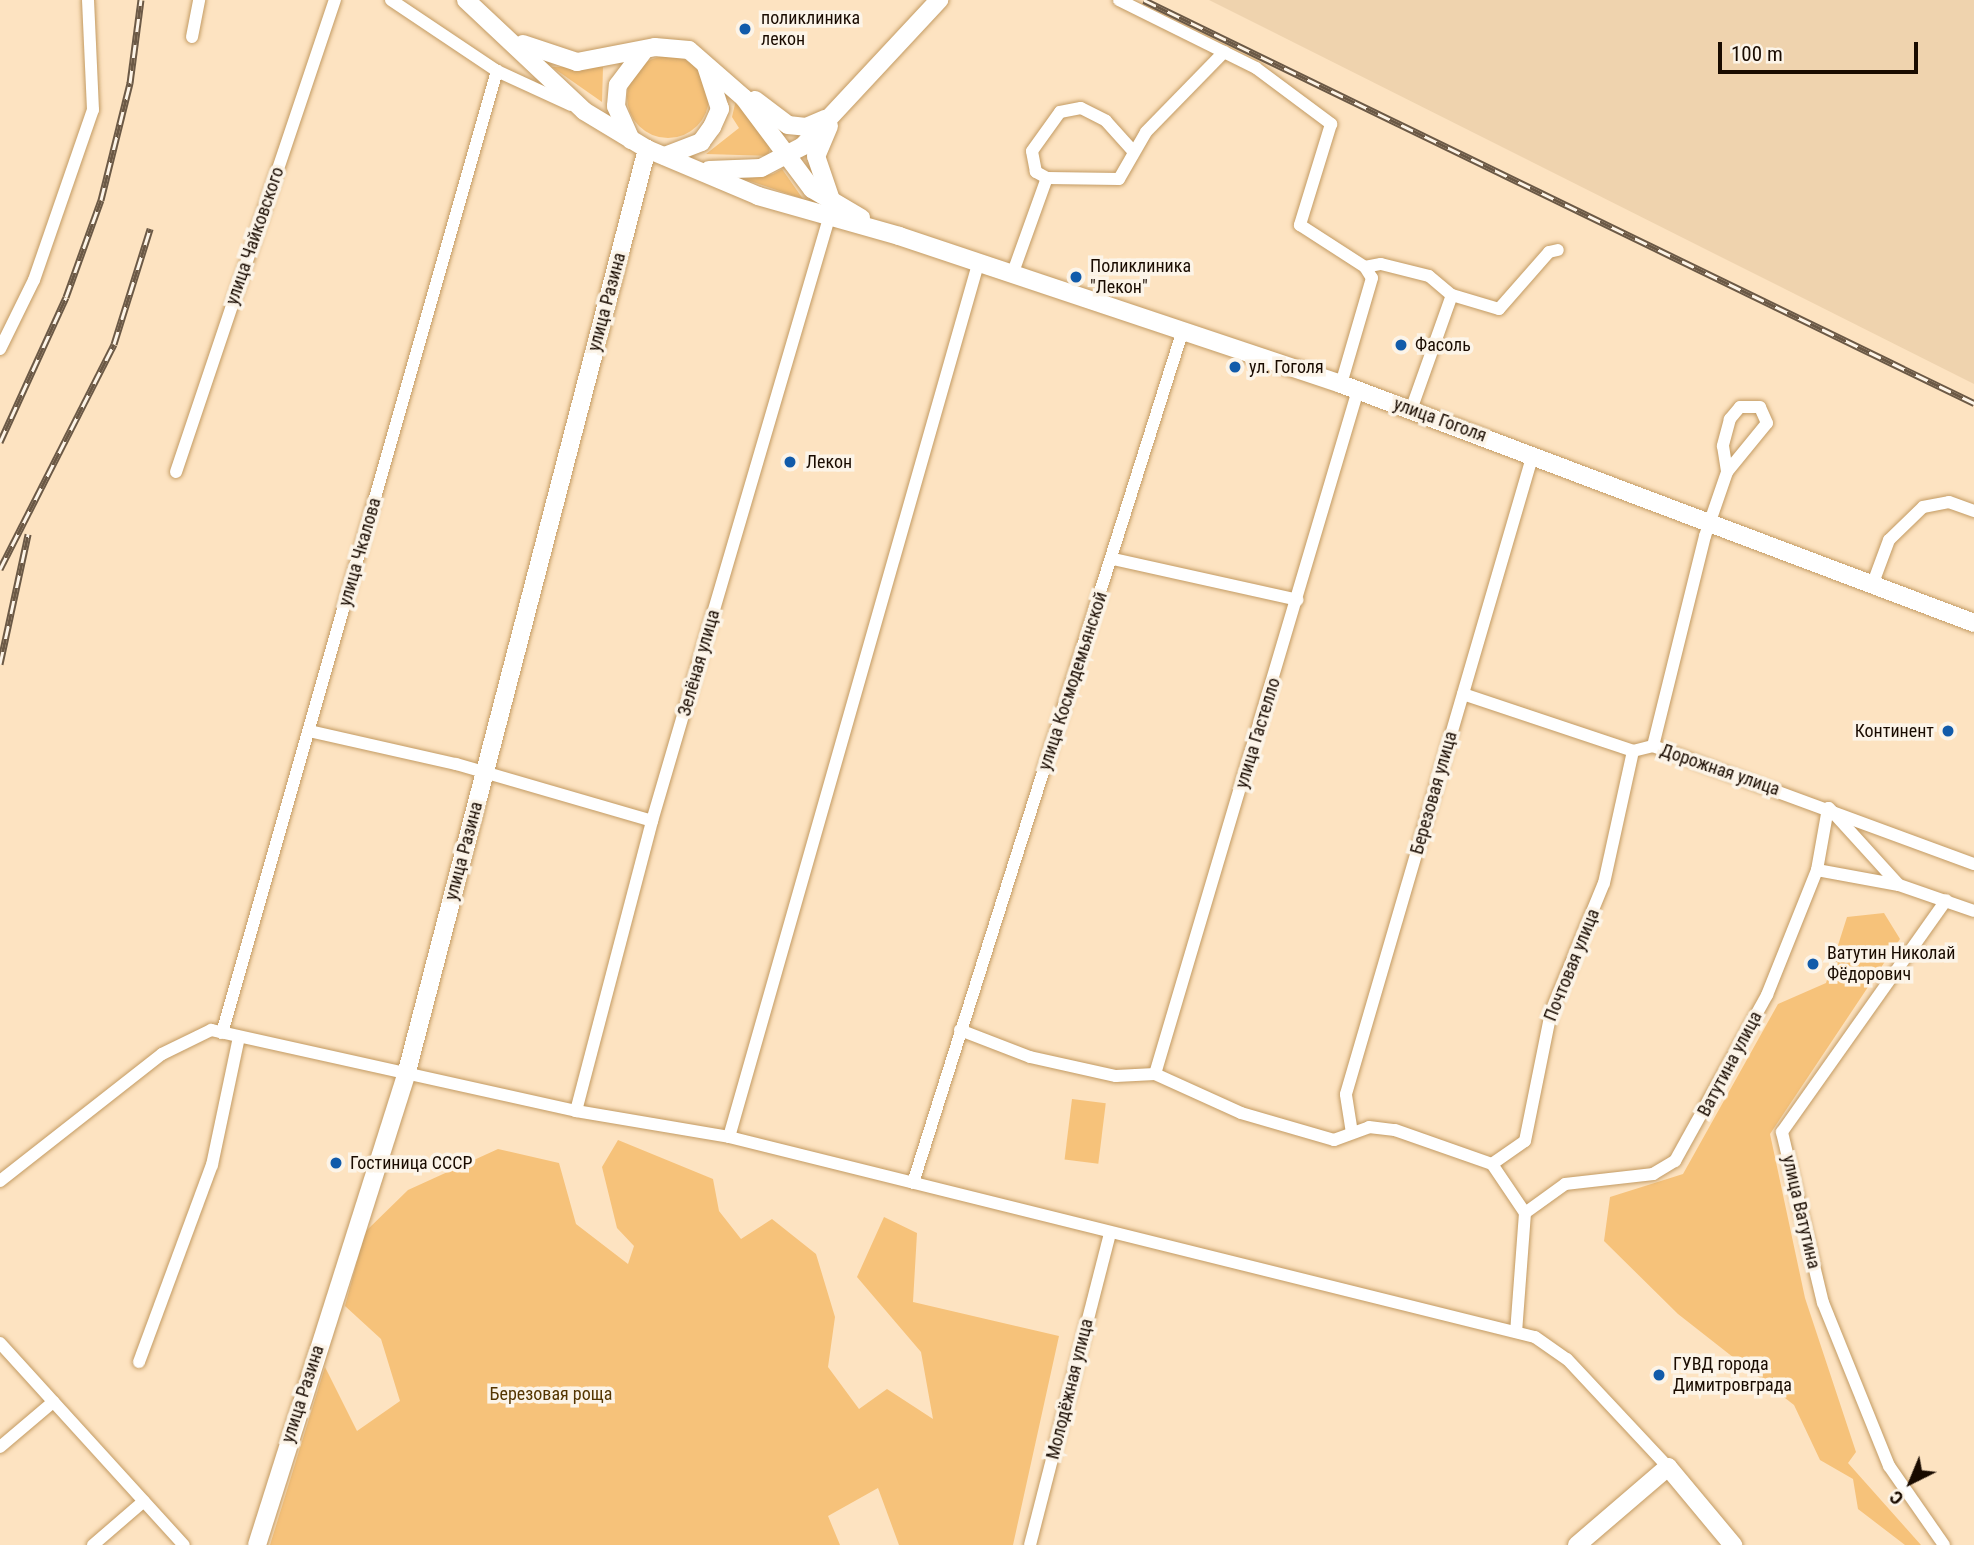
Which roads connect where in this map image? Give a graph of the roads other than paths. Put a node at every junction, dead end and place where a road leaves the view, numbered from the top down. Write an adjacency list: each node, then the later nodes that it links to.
1 (88, 0): 31 (street)
2 (199, 0): 9 (street)
3 (335, 0): 36 (street, улица Чайковского)
4 (391, 0): 14 (street)
5 (466, 0): 8 (main road)
6 (939, 0): 15 (main road)
7 (1119, 0): 12 (street)
8 (498, 29): 10 (main road); 16 (main road)
9 (192, 37)
10 (655, 47): 11 (main road); 17 (main road)
11 (689, 50): 13 (main road); 20 (main road)
12 (1224, 52): 19 (street); 27 (street)
13 (716, 68): 15 (main road); 21 (main road)
14 (497, 71): 16 (street); 45 (street, улица Чкалова)
15 (836, 110): 21 (main road); 24 (main road)
16 (584, 111): 17 (main road)
17 (631, 140): 18 (main road)
18 (647, 149): 20 (main road); 48 (main road, улица Разина)
19 (1133, 151): 23 (street); 23 (street)
20 (665, 156): 22 (main road)
21 (786, 156): 22 (main road); 24 (main road)
22 (688, 166): 24 (main road, улица Гоголя)
23 (1047, 178): 28 (street)
24 (832, 212): 26 (main road, улица Гоголя); 50 (street, Зелёная улица)
25 (1558, 250): 29 (street)
26 (978, 264): 28 (main road, улица Гоголя); 63 (street)
27 (1365, 267): 29 (street); 32 (street)
28 (1012, 275): 30 (main road, улица Гоголя)
29 (1452, 295): 34 (street)
30 (1183, 330): 32 (main road, улица Гоголя); 40 (street, улица Космодемьянской)
31 (0, 349)
32 (1341, 384): 33 (main road, улица Гоголя)
33 (1358, 390): 34 (main road, улица Гоголя); 42 (street, улица Гастелло)
34 (1411, 410): 35 (main road, улица Гоголя)
35 (1533, 454): 39 (main road, улица Гоголя); 44 (street, Березовая улица)
36 (176, 472)
37 (1727, 472): 37 (street); 39 (street)
38 (1974, 511): 41 (street)
39 (1710, 521): 41 (main road, улица Гоголя); 46 (street)
40 (1113, 559): 42 (street); 56 (street, улица Космодемьянской)
41 (1873, 583): 43 (main road, улица Гоголя)
42 (1298, 600): 59 (street, улица Гастелло)
43 (1974, 623)
44 (1463, 694): 47 (street, Дорожная улица); 62 (street, Березовая улица)
45 (309, 731): 48 (street); 57 (street, улица Чкалова)
46 (1653, 746): 47 (street, Дорожная улица); 49 (street, Дорожная улица)
47 (1633, 751): 64 (street, Почтовая улица)
48 (484, 772): 50 (street); 60 (main road, улица Разина)
49 (1828, 808): 51 (street, Дорожная улица); 52 (street, Ватутина улица); 53 (street)
50 (652, 821): 61 (street, Зелёная улица)
51 (1974, 864)
52 (1817, 870): 53 (street); 67 (street, Ватутина улица)
53 (1899, 885): 54 (street)
54 (1946, 900): 55 (street); 82 (street, улица Ватутина)
55 (1974, 911)
56 (960, 1030): 59 (street); 66 (street, улица Космодемьянской)
57 (222, 1033): 58 (street); 65 (street)
58 (239, 1037): 60 (street); 71 (street)
59 (1155, 1074): 62 (street)
60 (405, 1076): 61 (street); 78 (main road, улица Разина)
61 (576, 1111): 63 (street)
62 (1352, 1133): 64 (street)
63 (729, 1137): 66 (street)
64 (1492, 1164): 67 (street)
65 (0, 1181)
66 (913, 1184): 68 (street)
67 (1525, 1213): 69 (street)
68 (1110, 1234): 69 (street); 79 (street, Молодёжная улица)
69 (1516, 1332): 74 (street)
70 (0, 1343): 72 (street)
71 (139, 1362)
72 (53, 1402): 73 (street); 75 (street)
73 (0, 1447)
74 (1668, 1467): 80 (main road); 81 (main road)
75 (144, 1501): 76 (street); 77 (street)
76 (93, 1545)
77 (184, 1545)
78 (257, 1545)
79 (1030, 1545)
80 (1577, 1545)
81 (1733, 1545)
82 (1944, 1545)

